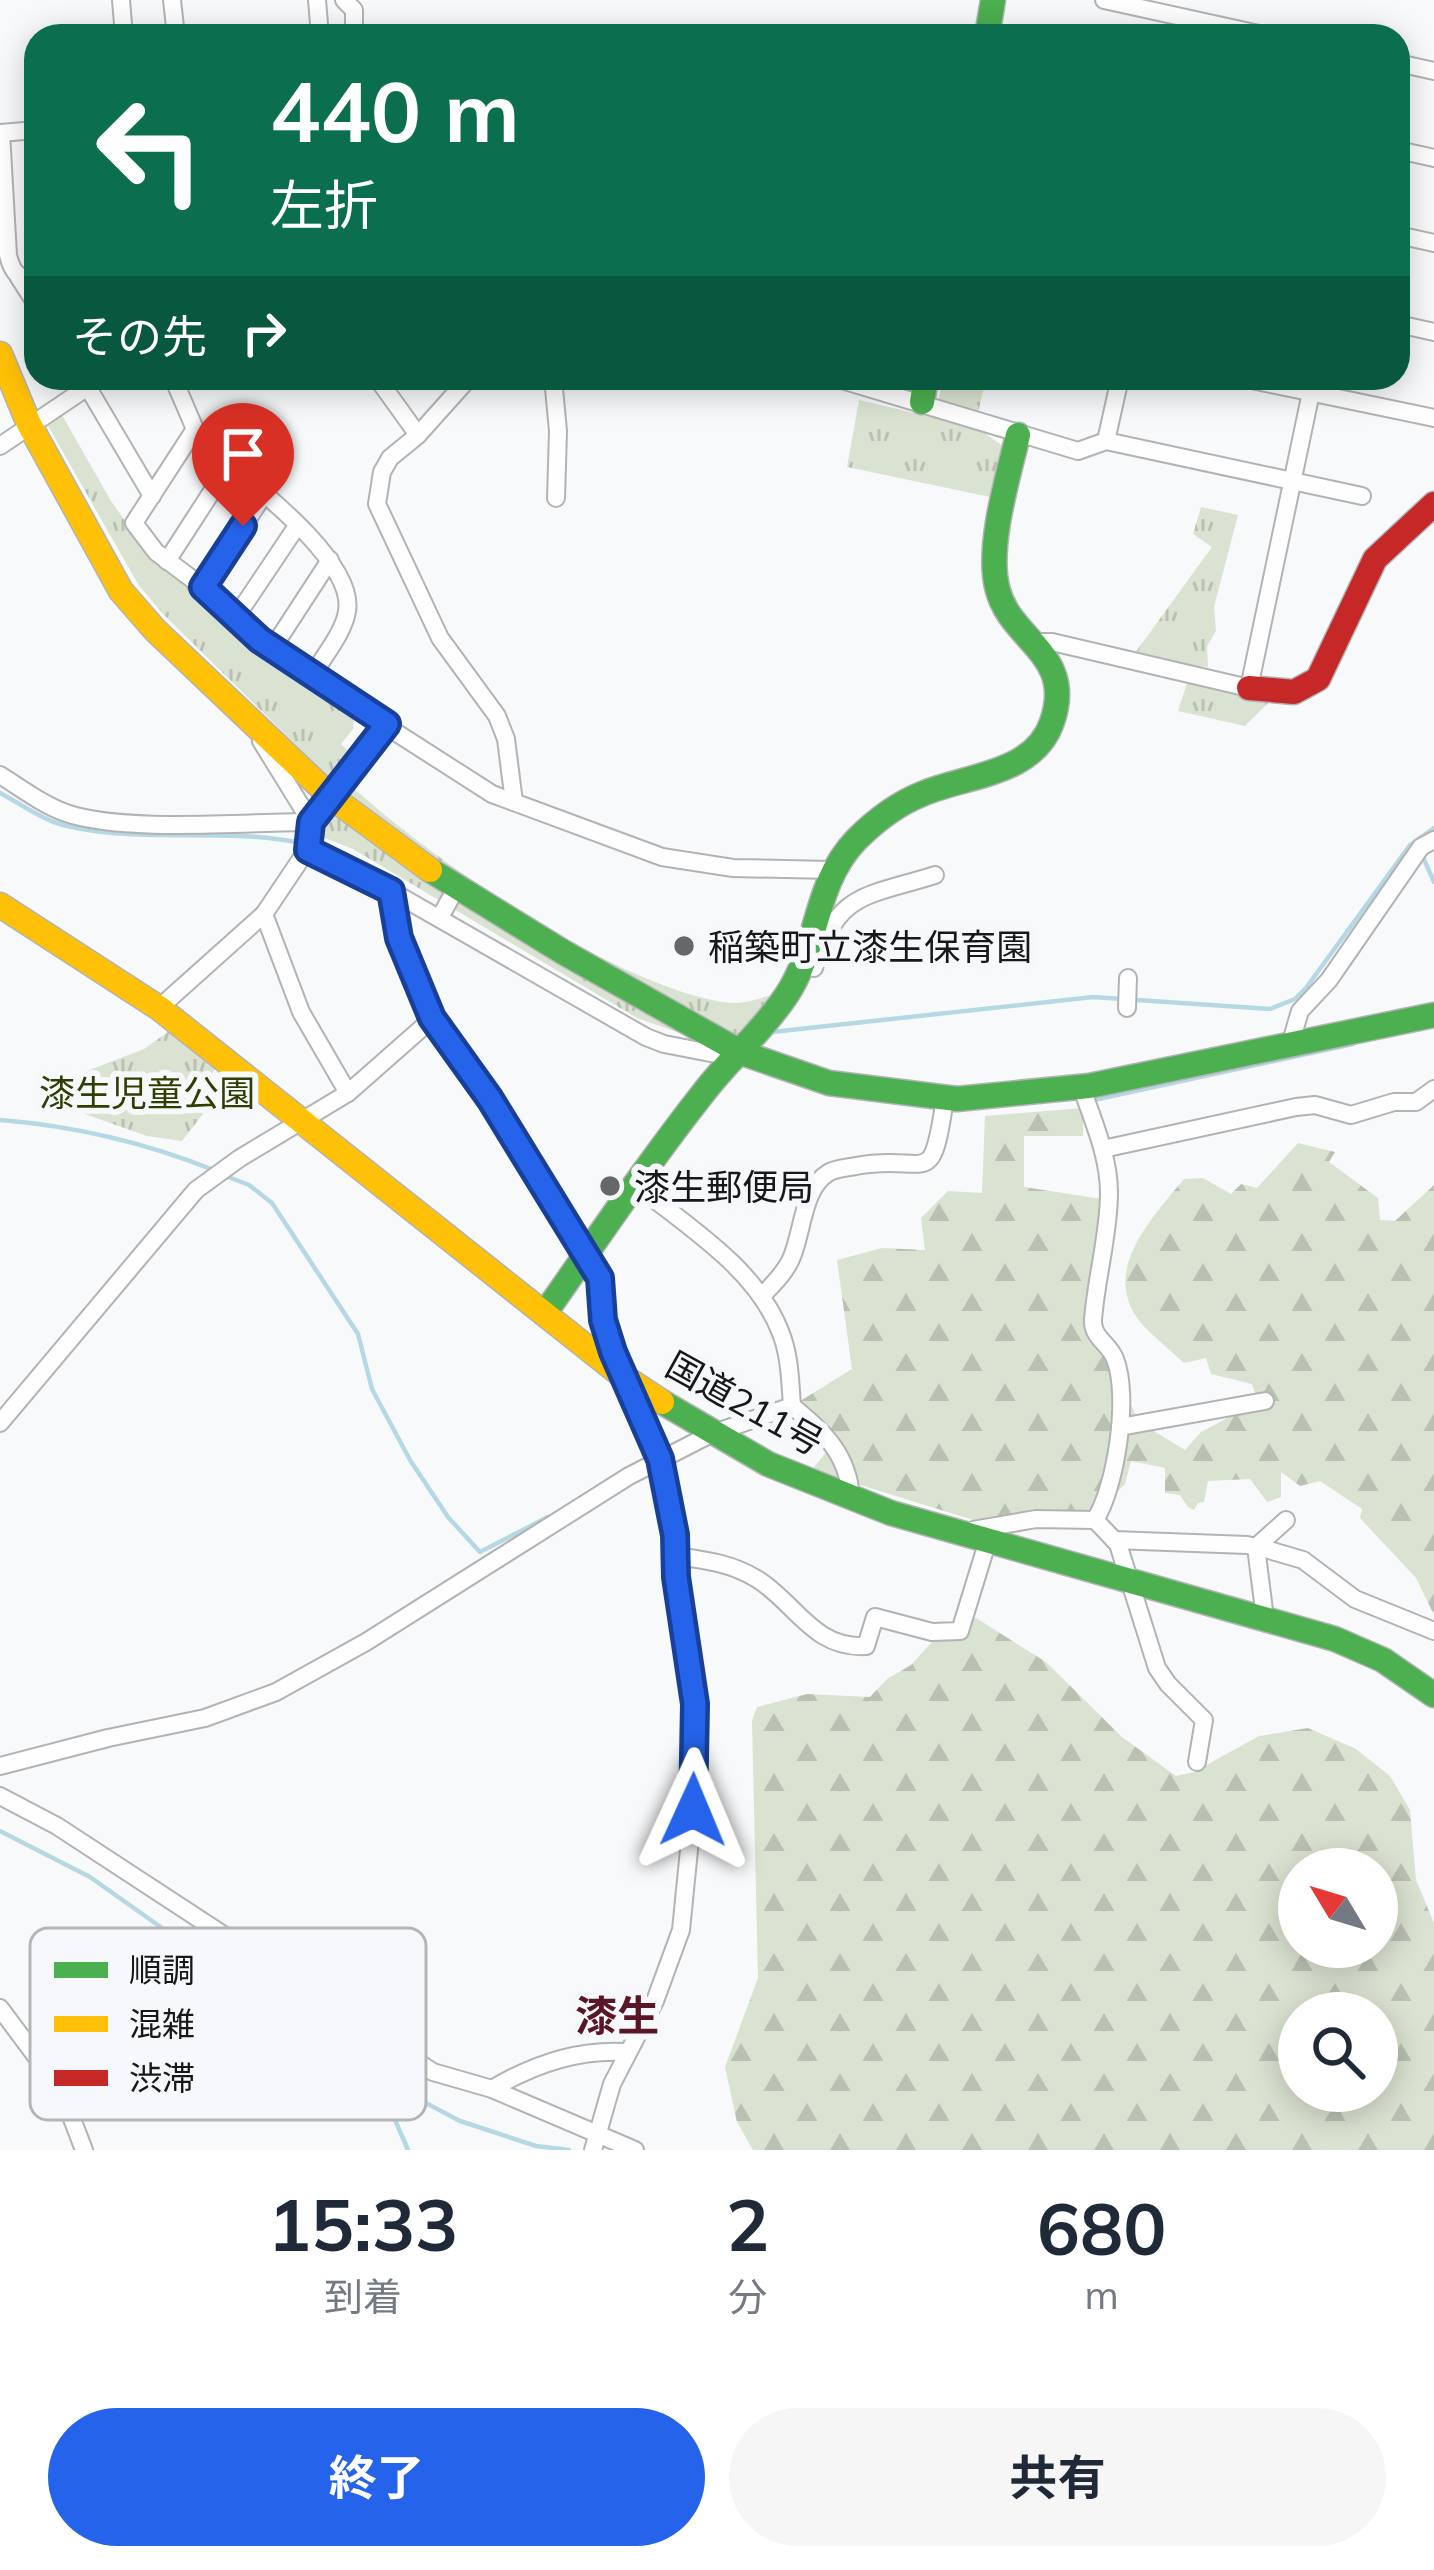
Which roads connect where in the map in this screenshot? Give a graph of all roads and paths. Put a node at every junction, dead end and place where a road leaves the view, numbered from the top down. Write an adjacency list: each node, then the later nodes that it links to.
1 (1104, 0): 2 (street)
2 (1199, 24)
3 (0, 133): 4 (street)
4 (24, 276)
5 (0, 354): 17 (main road)
6 (75, 390): 17 (street)
7 (88, 390): 25 (street)
8 (178, 390): 18 (street)
9 (386, 390): 19 (street)
10 (458, 390): 19 (street)
11 (554, 390): 28 (street)
12 (924, 390): 20 (street)
13 (1117, 390): 21 (street)
14 (1312, 390): 24 (street)
15 (1331, 390): 16 (street)
16 (1434, 418)
17 (29, 424): 22 (street); 39 (main road)
18 (195, 429): 23 (street); 25 (street)
19 (418, 435): 43 (street)
20 (1018, 435): 21 (street); 35 (main road)
21 (1106, 441): 24 (street)
22 (0, 446)
23 (229, 466): 26 (street); 32 (street)
24 (1292, 483): 27 (street); 38 (street)
25 (152, 496): 32 (street)
26 (263, 496): 30 (street); 33 (street)
27 (1362, 496)
28 (556, 498)
29 (1434, 505): 38 (main road)
30 (297, 526): 31 (street); 34 (street)
31 (330, 560): 36 (street); 37 (street)
32 (167, 561): 33 (street)
33 (203, 587): 34 (street)
34 (236, 617): 36 (street)
35 (1037, 642): 38 (street); 47 (main road)
36 (272, 649): 37 (street)
37 (311, 677): 40 (street)
38 (1249, 688)
39 (251, 724): 42 (main road); 44 (street)
40 (387, 724): 42 (street); 43 (street)
41 (0, 775): 44 (street)
42 (330, 796): 44 (street); 59 (main road)
43 (514, 802): 47 (street)
44 (311, 822): 46 (street)
45 (1434, 840): 58 (street)
46 (308, 850): 49 (street); 51 (street)
47 (832, 870): 52 (main road)
48 (935, 875): 52 (street)
49 (391, 891): 57 (street); 59 (street)
50 (0, 905): 54 (main road, 国道211号)
51 (264, 914): 54 (street); 62 (street)
52 (801, 964): 59 (main road)
53 (1128, 978): 55 (street)
54 (159, 1008): 64 (main road, 国道211号)
55 (1127, 1008)
56 (1434, 1016): 58 (main road)
57 (432, 1018): 62 (street); 67 (street)
58 (1290, 1045): 60 (main road)
59 (737, 1055): 63 (main road); 66 (main road)
60 (1081, 1086): 63 (main road); 65 (street)
61 (1434, 1089): 65 (street)
62 (349, 1093): 64 (street)
63 (946, 1098): 68 (street)
64 (305, 1121): 69 (main road, 国道211号); 73 (street)
65 (1103, 1149): 74 (street)
66 (635, 1184): 67 (main road); 68 (street)
67 (586, 1253): 69 (main road); 70 (street)
68 (762, 1296): 72 (street)
69 (544, 1313): 70 (main road, 国道211号)
70 (624, 1377): 75 (main road, 国道211号); 76 (street)
71 (1264, 1401): 74 (street)
72 (792, 1406): 75 (street); 77 (street)
73 (0, 1423)
74 (1120, 1427): 78 (street)
75 (711, 1434): 76 (street); 77 (main road, 国道211号)
76 (660, 1459): 84 (street); 90 (street)
77 (851, 1497): 80 (main road, 国道211号)
78 (1095, 1520): 80 (street); 82 (street)
79 (1286, 1520): 83 (street)
80 (961, 1532): 81 (main road, 国道211号)
81 (988, 1540): 84 (street); 85 (main road, 国道211号)
82 (1114, 1540): 83 (street); 85 (street)
83 (1256, 1547): 86 (street); 87 (street)
84 (676, 1556): 95 (street)
85 (1131, 1580): 86 (main road, 国道211号); 89 (street)
86 (1264, 1618): 88 (main road, 国道211号)
87 (1434, 1631)
88 (1434, 1695)
89 (1197, 1762)
90 (0, 1766)
91 (0, 1796): 92 (street)
92 (211, 1928)
93 (0, 2008): 94 (street)
94 (30, 2048)
95 (626, 2052): 97 (street); 99 (street)
96 (426, 2068): 97 (street)
97 (492, 2089): 99 (street)
98 (73, 2120): 100 (street)
99 (595, 2142): 101 (street)
100 (84, 2150)
101 (635, 2150)

